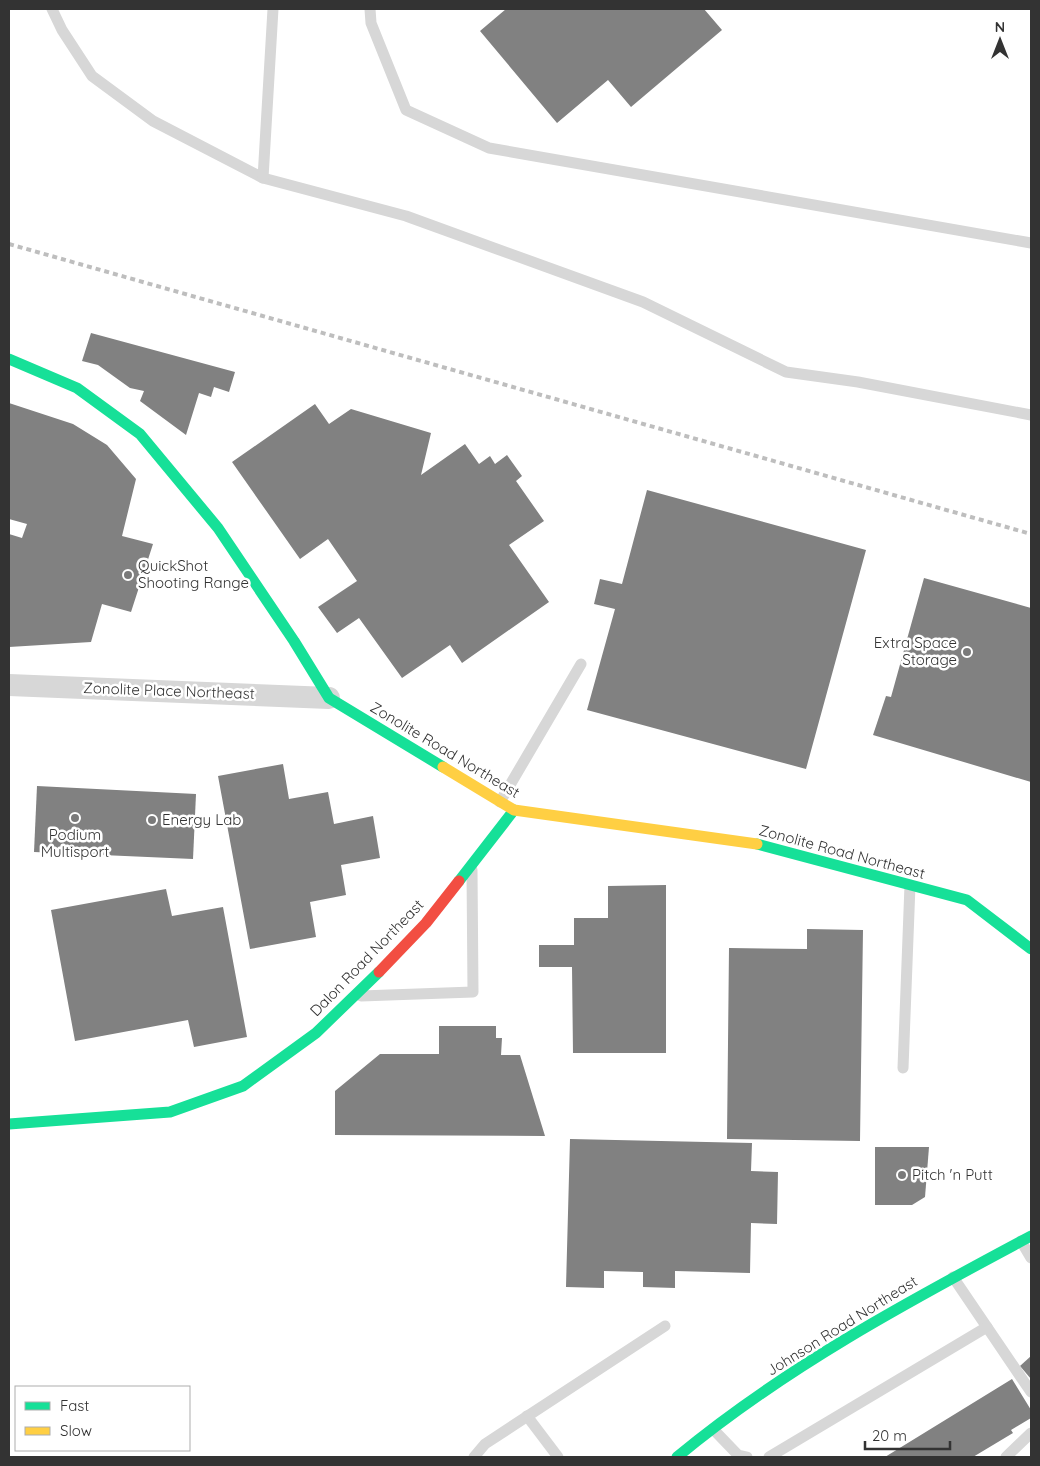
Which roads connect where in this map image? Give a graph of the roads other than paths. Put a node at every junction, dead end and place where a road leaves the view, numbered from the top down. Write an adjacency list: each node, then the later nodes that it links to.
1 (52, 9): 4 (lane)
2 (273, 9): 4 (lane)
3 (370, 9): 5 (lane)
4 (263, 178): 7 (lane)
5 (1031, 243)
6 (9, 359): 10 (street, Zonolite Road Northeast)
7 (1031, 415)
8 (581, 664): 11 (lane)
9 (9, 685): 10 (street, Zonolite Place Northeast)
10 (329, 698): 11 (street, Zonolite Road Northeast)
11 (500, 802): 12 (street, Zonolite Road Northeast)
12 (514, 810): 13 (street, Dalon Road Northeast); 14 (street, Zonolite Road Northeast)
13 (472, 864): 16 (street, Dalon Road Northeast); 16 (lane)
14 (910, 885): 15 (street, Zonolite Road Northeast); 17 (lane)
15 (1031, 949)
16 (356, 996): 18 (street, Dalon Road Northeast)
17 (903, 1068)
18 (9, 1124)
19 (1026, 1238): 20 (lane); 21 (street, Johnson Road Northeast)
20 (1031, 1258)
21 (953, 1278): 23 (lane); 26 (street, Johnson Road Northeast)
22 (665, 1326): 25 (lane)
23 (987, 1327): 24 (lane); 32 (lane)
24 (1031, 1392)
25 (527, 1416): 28 (lane); 29 (lane)
26 (712, 1429): 30 (street, Johnson Road Northeast); 31 (lane)
27 (1031, 1433): 33 (lane)
28 (474, 1457)
29 (558, 1457)
30 (677, 1457)
31 (741, 1457)
32 (769, 1457)
33 (1006, 1457)

